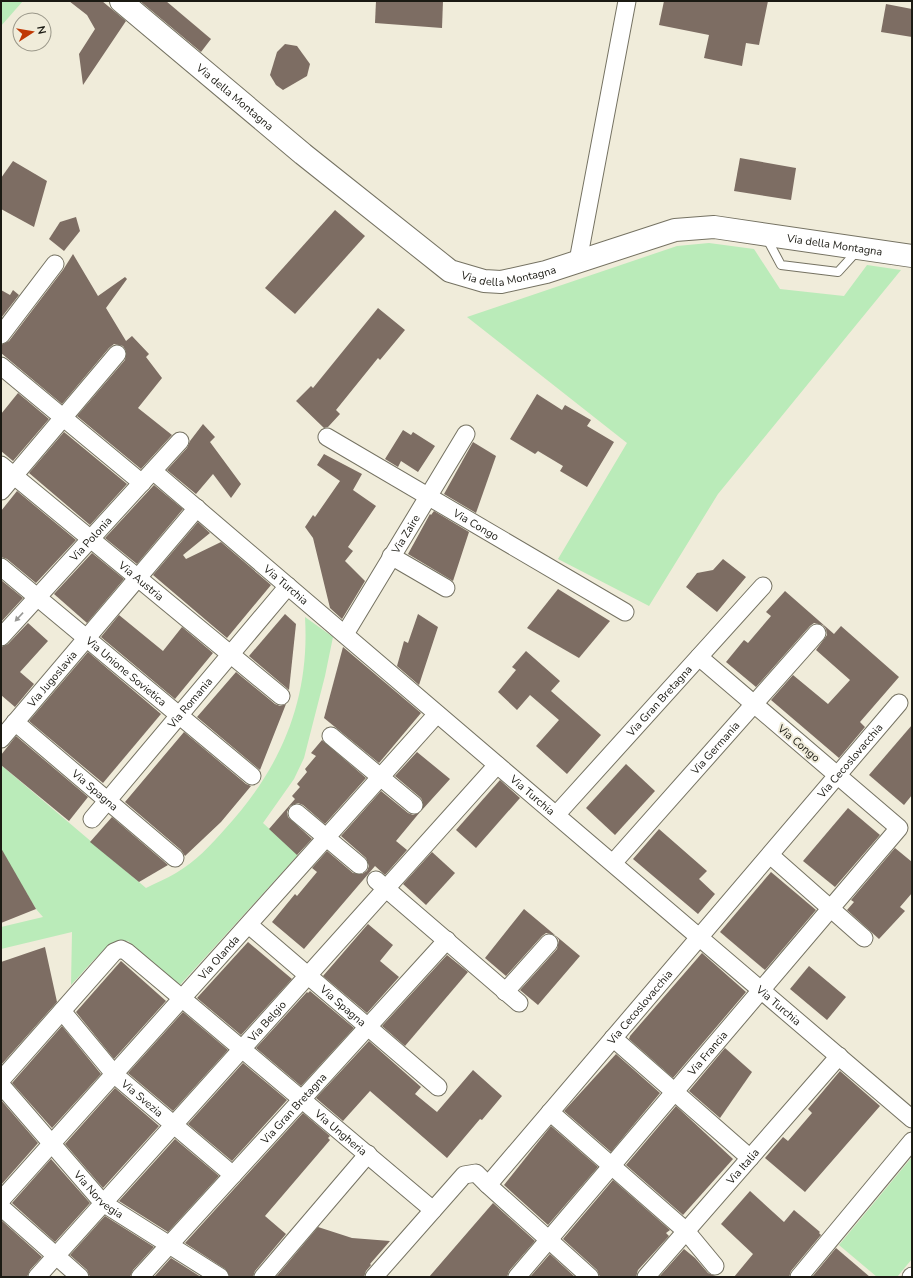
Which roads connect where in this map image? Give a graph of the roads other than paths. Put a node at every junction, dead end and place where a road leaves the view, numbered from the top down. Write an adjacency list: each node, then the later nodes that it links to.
1 (627, 1): 6 (street)
2 (129, 4): 6 (street, Via della Montagna)
3 (764, 233): 4 (street, Via della Montagna); 4 (lane); 6 (street, Via della Montagna)
4 (860, 248): 5 (street, Via della Montagna)
5 (912, 256)
6 (578, 261)
7 (55, 264): 8 (street)
8 (1, 335)
9 (117, 354): 11 (street)
10 (1, 366): 11 (street, Via Turchia)
11 (63, 418): 16 (street); 17 (street, Via Turchia)
12 (466, 434): 19 (street, Via Zaire)
13 (327, 437): 19 (street, Via Congo)
14 (180, 441): 17 (street, Via Polonia)
15 (1, 465): 16 (street, Via Austria)
16 (14, 476): 18 (street); 21 (street, Via Austria)
17 (147, 477): 20 (street, Via Turchia); 21 (street, Via Polonia)
18 (1, 491)
19 (429, 497): 22 (street, Via Zaire); 29 (street, Via Congo)
20 (197, 508): 24 (street, Via Jugoslavia); 25 (street, Via Turchia)
21 (91, 539): 24 (street, Via Austria); 28 (street, Via Polonia)
22 (392, 556): 27 (street); 31 (street, Via Zaire)
23 (1, 567): 28 (street, Via Unione Sovietica)
24 (138, 577): 33 (street, Via Jugoslavia); 34 (street, Via Austria)
25 (288, 586): 31 (street, Via Turchia); 34 (street, Via Romania)
26 (763, 586): 35 (street, Via Gran Bretagna)
27 (446, 588)
28 (38, 598): 32 (street, Via Polonia, one-way to 32); 33 (street, Via Unione Sovietica)
29 (625, 612)
30 (818, 633): 38 (street, Via Germania)
31 (345, 634): 39 (street, Via Turchia)
32 (1, 637)
33 (87, 638): 40 (street, Via Unione Sovietica); 41 (street, Via Jugoslavia)
34 (230, 654): 36 (street, Via Austria); 40 (street, Via Romania)
35 (698, 657): 38 (street, Via Congo); 51 (street, Via Gran Bretagna)
36 (281, 696)
37 (899, 703): 46 (street, Via Cecoslovacchia)
38 (753, 704): 46 (street, Via Congo); 57 (street, Via Germania)
39 (437, 714): 44 (street, Via Turchia); 47 (street, Via Olanda)
40 (179, 715): 45 (street, Via Unione Sovietica); 48 (street, Via Romania)
41 (15, 722): 43 (street, Via Jugoslavia); 48 (street, Via Spagna)
42 (331, 736): 47 (street)
43 (1, 739)
44 (497, 765): 51 (street, Via Turchia); 59 (street, Via Belgio)
45 (252, 776)
46 (837, 776): 53 (street, Via Congo); 55 (street, Via Cecoslovacchia)
47 (380, 778): 49 (street); 54 (street, Via Olanda)
48 (108, 800): 52 (street, Via Romania); 56 (street, Via Spagna)
49 (414, 805)
50 (297, 813): 54 (street)
51 (556, 815): 57 (street, Via Turchia)
52 (92, 819)
53 (899, 828): 60 (street, Via Francia)
54 (326, 838): 58 (street); 61 (street, Via Olanda)
55 (770, 855): 60 (street); 62 (street, Via Cecoslovacchia)
56 (175, 858)
57 (613, 863): 62 (street, Via Turchia)
58 (359, 866)
59 (381, 884): 64 (street); 66 (street, Via Belgio)
60 (831, 909): 63 (street); 67 (street, Via Francia)
61 (249, 925): 66 (street, Via Spagna); 69 (street, Via Olanda)
62 (699, 937): 67 (street, Via Turchia); 73 (street, Via Cecoslovacchia)
63 (864, 938)
64 (446, 940): 68 (street); 72 (street, Via Gran Bretagna)
65 (549, 942): 68 (street)
66 (308, 975): 72 (street, Via Spagna); 74 (street, Via Belgio)
67 (762, 990): 75 (street, Via Turchia); 80 (street, Via Francia)
68 (506, 992): 70 (street)
69 (183, 999): 71 (street, Via Ungheria); 74 (street, Via Ungheria); 76 (street, Via Olanda)
70 (519, 1003)
71 (62, 1011): 76 (street, Via Svezia); 77 (street)
72 (368, 1026): 79 (street, Via Spagna); 81 (street, Via Gran Bretagna)
73 (613, 1038): 80 (street); 82 (street, Via Cecoslovacchia)
74 (242, 1049): 81 (street, Via Ungheria); 84 (street, Via Belgio)
75 (839, 1056): 83 (street, Via Turchia); 88 (street, Via Italia)
76 (115, 1075): 84 (street, Via Svezia); 86 (street, Via Olanda)
77 (1, 1080)
78 (1, 1085): 86 (street, Via Norvegia)
79 (438, 1087)
80 (675, 1092): 88 (street); 89 (street, Via Francia)
81 (302, 1099): 87 (street, Via Ungheria); 90 (street, Via Gran Bretagna)
82 (550, 1112): 89 (street); 91 (street, Via Cecoslovacchia)
83 (912, 1118)
84 (174, 1125): 90 (street, Via Svezia); 93 (street, Via Belgio)
85 (912, 1141): 110 (street)
86 (53, 1144): 92 (street, Via Olanda); 93 (street, Via Norvegia)
87 (368, 1154): 95 (street, Via Ungheria); 105 (street)
88 (750, 1158): 96 (street, Via Italia)
89 (612, 1166): 96 (street); 97 (street, Via Francia)
90 (233, 1175): 98 (street, Via Gran Bretagna)
91 (488, 1185): 95 (street); 97 (street)
92 (1, 1200)
93 (103, 1203): 98 (street, Via Norvegia); 99 (street, Via Belgio)
94 (1, 1207): 99 (street)
95 (432, 1210): 106 (street)
96 (686, 1231): 100 (street); 109 (street, Via Italia)
97 (549, 1240): 107 (street, Via Francia); 108 (street)
98 (170, 1245): 103 (street, Via Gran Bretagna); 104 (street, Via Norvegia)
99 (56, 1256): 101 (street, Via Belgio); 102 (street)
100 (715, 1266)
101 (37, 1277)
102 (80, 1277)
103 (140, 1277)
104 (220, 1277)
105 (263, 1277)
106 (374, 1277)
107 (517, 1277)
108 (590, 1277)
109 (646, 1277)
110 (799, 1277)

